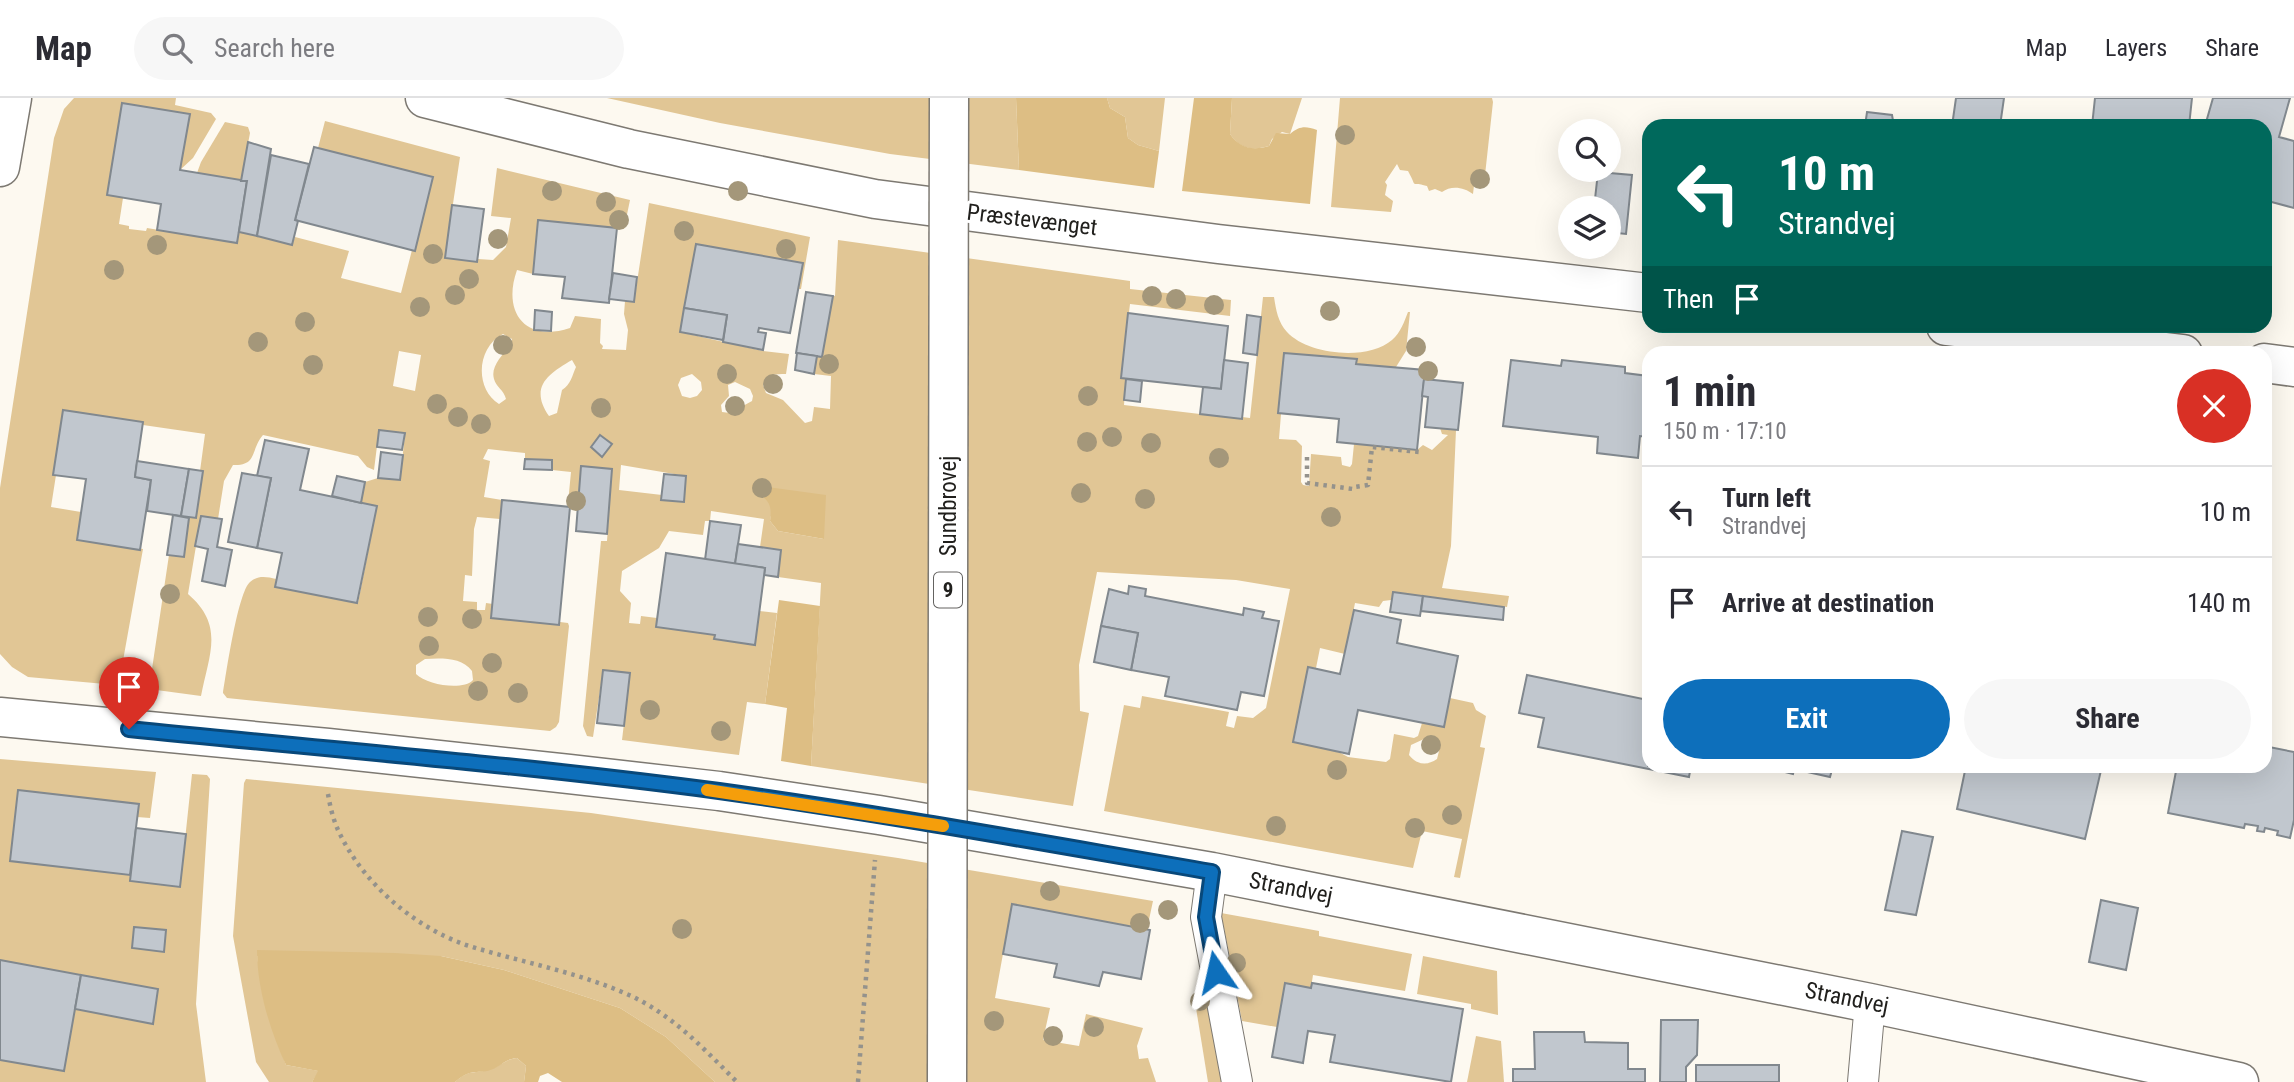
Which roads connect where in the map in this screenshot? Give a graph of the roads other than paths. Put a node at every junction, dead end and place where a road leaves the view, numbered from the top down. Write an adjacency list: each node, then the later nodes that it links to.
1 (12, 98): 4 (street)
2 (425, 98): 5 (street, Præstevænget)
3 (949, 98): 13 (street, Sundbrovej / 9, bridge)
4 (0, 167)
5 (1642, 292)
6 (2005, 333): 7 (street)
7 (2115, 346)
8 (2272, 364): 9 (street)
9 (2294, 367)
10 (0, 717): 11 (street, Strandvej)
11 (1212, 872): 12 (street, Strandvej); 14 (lane)
12 (1870, 1003): 15 (lane); 16 (street, Strandvej)
13 (947, 1082)
14 (1237, 1082)
15 (1863, 1082)
16 (2239, 1082)

